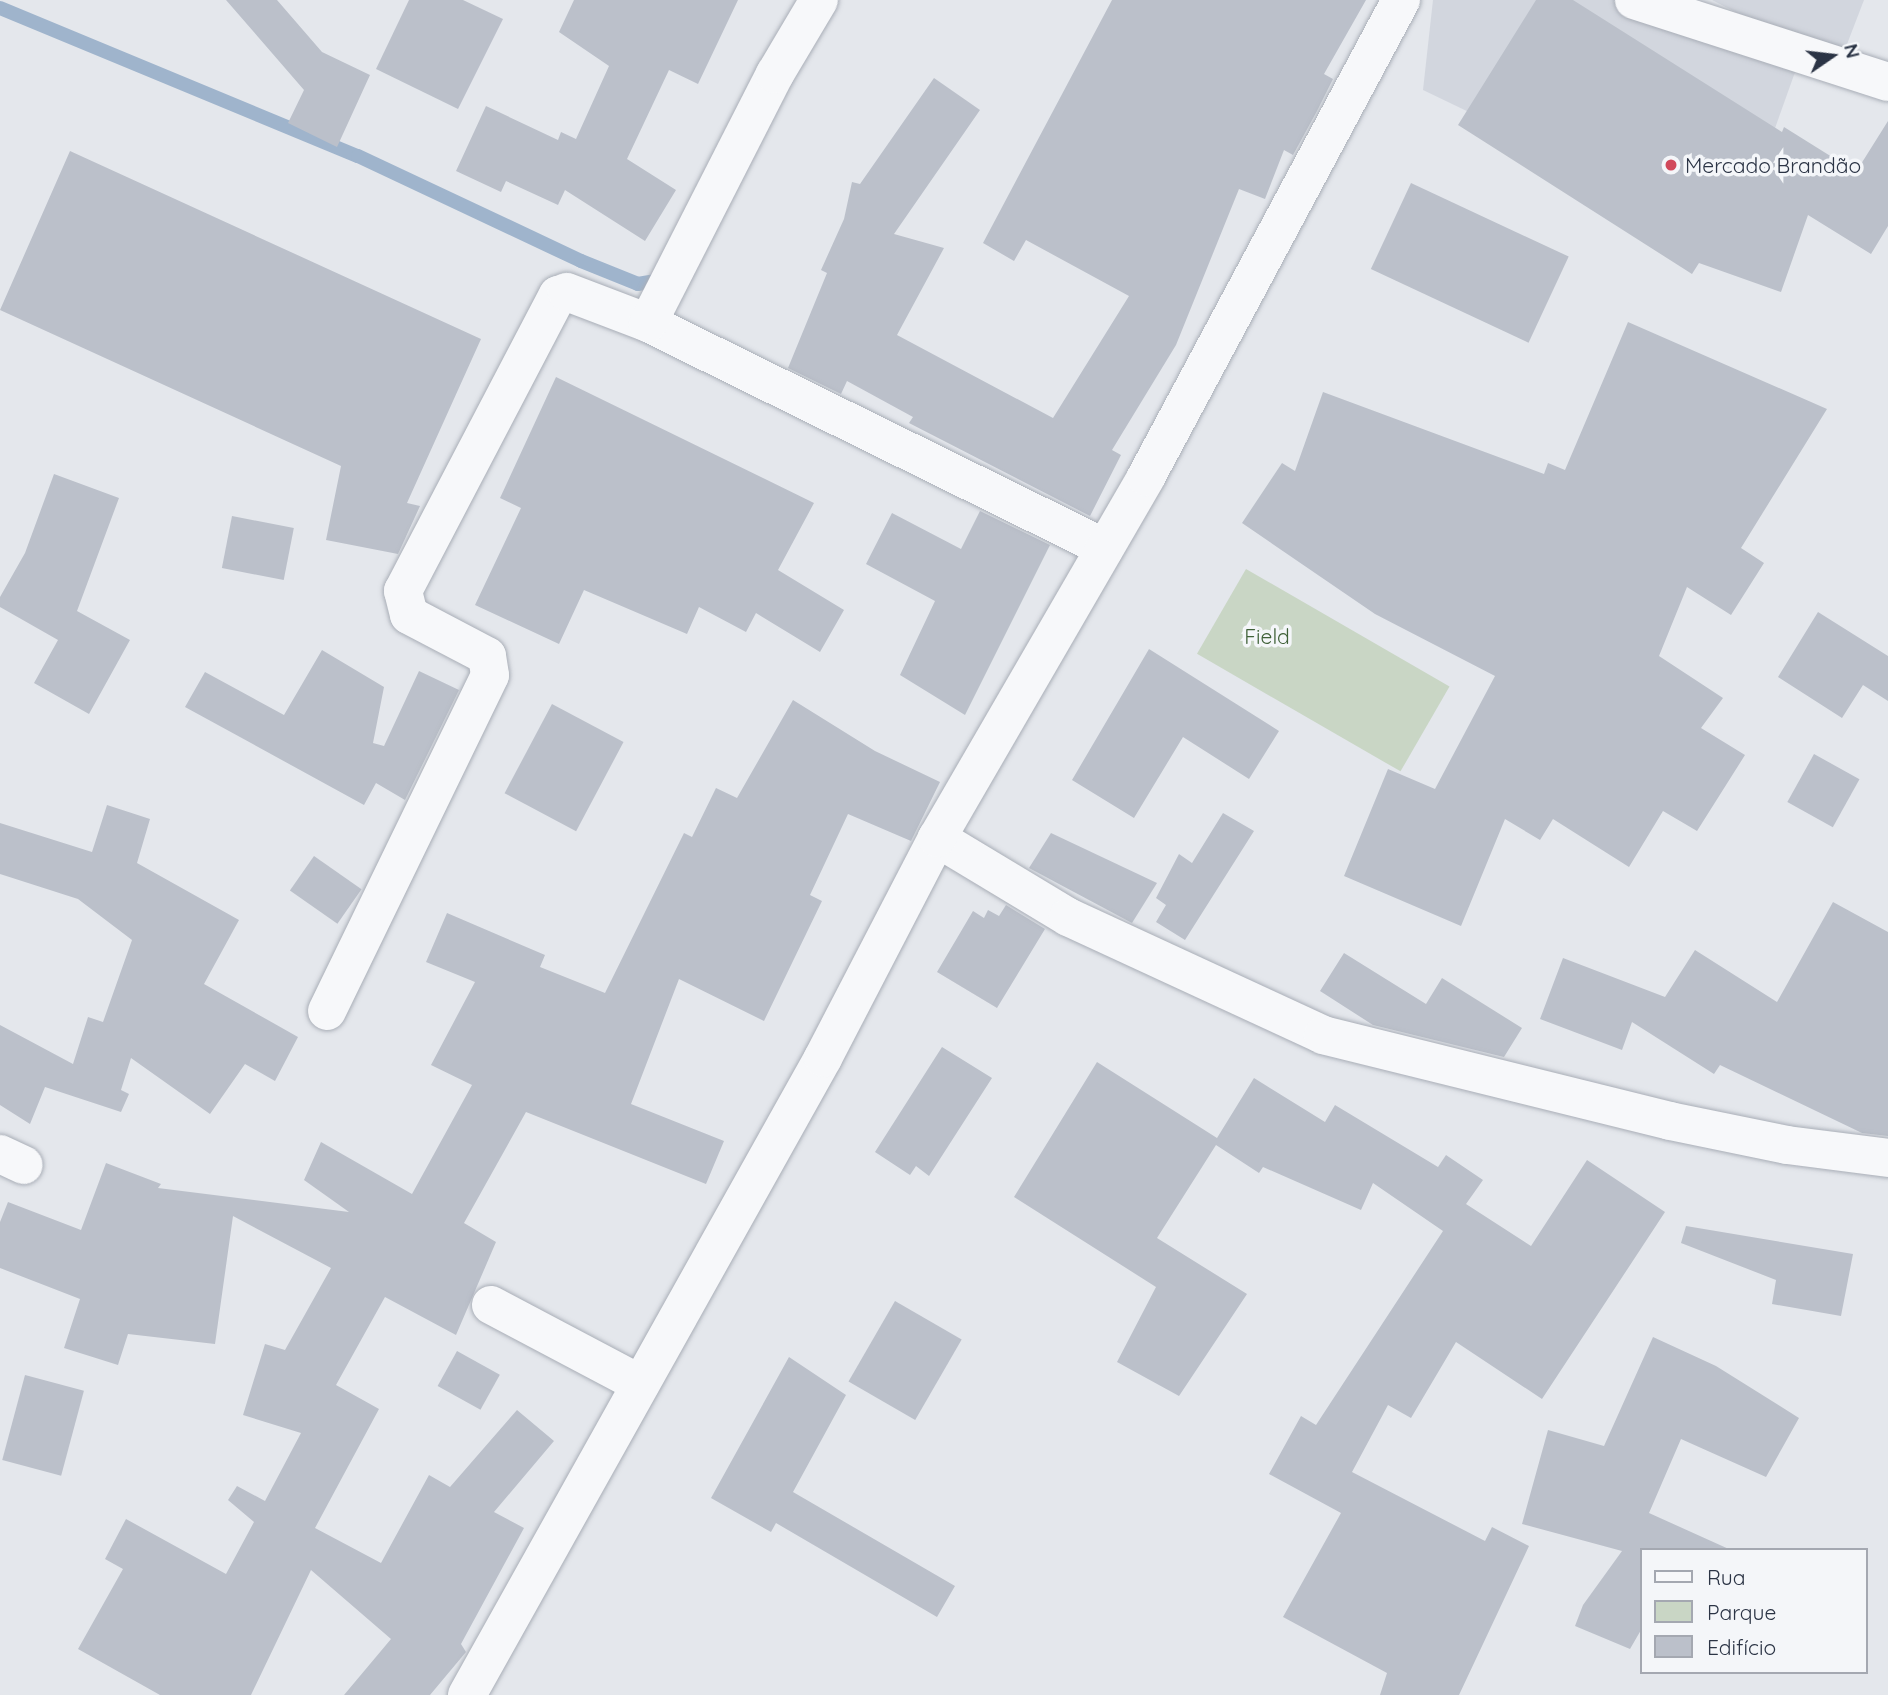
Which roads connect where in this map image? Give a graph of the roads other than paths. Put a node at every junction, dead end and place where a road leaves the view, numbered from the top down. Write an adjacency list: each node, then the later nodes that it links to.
1 (819, 0): 5 (street)
2 (1401, 0): 6 (street)
3 (1634, 0): 4 (street)
4 (1888, 82)
5 (648, 323): 6 (street); 8 (street)
6 (1105, 548): 7 (street)
7 (937, 838): 9 (street); 11 (street)
8 (327, 1011)
9 (1888, 1158)
10 (491, 1305): 11 (street)
11 (640, 1384): 12 (street)
12 (467, 1695)

